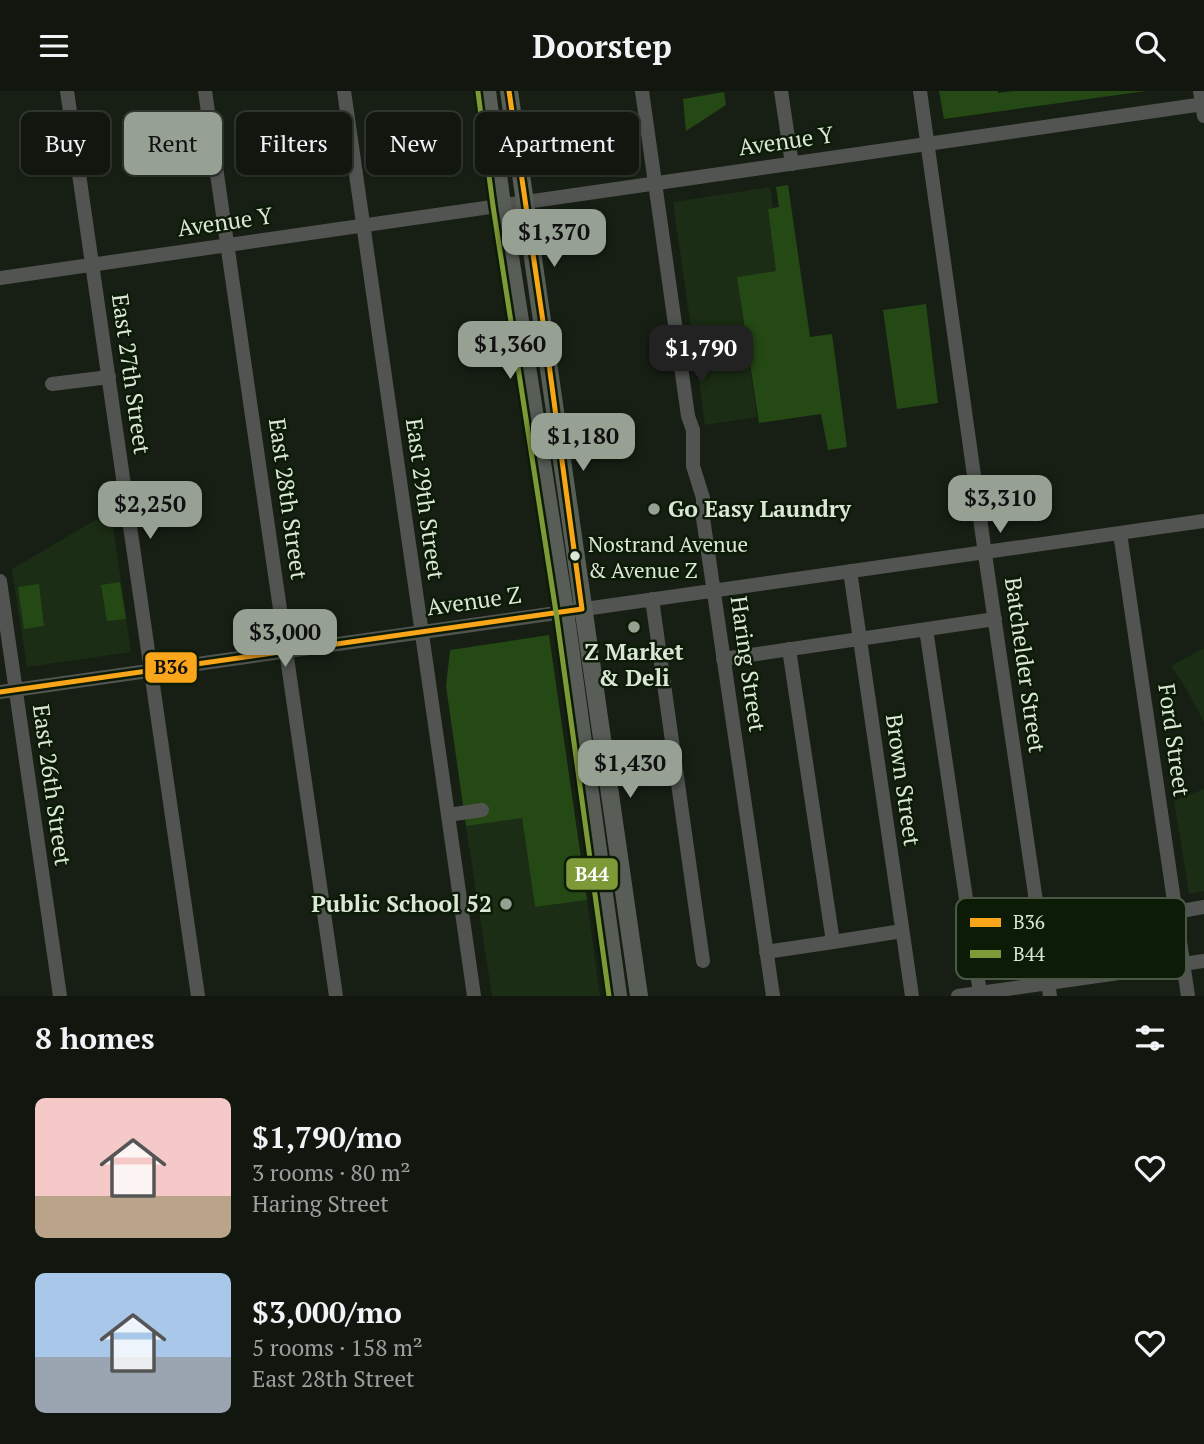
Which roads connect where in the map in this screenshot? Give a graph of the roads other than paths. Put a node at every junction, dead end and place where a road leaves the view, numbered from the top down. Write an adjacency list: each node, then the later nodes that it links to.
1 (67, 91): 17 (street, East 27th Street)
2 (205, 91): 16 (street, East 28th Street)
3 (344, 91): 15 (street, East 29th Street)
4 (486, 91): 14 (main road)
5 (509, 91): 13 (main road)
6 (642, 91): 12 (street, Haring Street)
7 (781, 91): 11 (street)
8 (920, 91): 10 (street, Batchelder Street)
9 (1203, 104): 10 (street, Avenue Y)
10 (928, 144): 11 (street, Avenue Y); 23 (street, Batchelder Street)
11 (792, 163): 12 (street, Avenue Y)
12 (655, 183): 13 (street, Avenue Y); 26 (street, Haring Street)
13 (525, 202): 14 (street, Avenue Y); 28 (main road)
14 (502, 205): 15 (street, Avenue Y); 28 (main road)
15 (362, 226): 16 (street, Avenue Y); 31 (street, East 29th Street)
16 (227, 245): 17 (street, Avenue Y); 34 (street, East 28th Street)
17 (93, 264): 18 (street, Avenue Y); 19 (street, East 27th Street)
18 (0, 278)
19 (109, 377): 20 (street); 36 (street, East 27th Street)
20 (52, 384)
21 (1204, 521): 22 (street, Avenue Z)
22 (1120, 533): 23 (street, Avenue Z); 43 (street, Ford Street)
23 (985, 552): 24 (street, Avenue Z); 29 (street, Batchelder Street)
24 (850, 571): 26 (street, Avenue Z); 32 (street, Brown Street)
25 (0, 581): 37 (street, East 26th Street)
26 (714, 590): 27 (street, Avenue Z); 35 (street, Haring Street)
27 (652, 599): 28 (street, Avenue Z); 49 (street)
28 (573, 610): 31 (street, Avenue Z); 60 (main road); 61 (main road)
29 (995, 619): 30 (street); 42 (street, Batchelder Street)
30 (926, 629): 32 (street); 41 (street)
31 (421, 632): 34 (street, Avenue Z); 40 (street, East 29th Street)
32 (860, 639): 33 (street); 46 (street, Brown Street)
33 (789, 649): 35 (street); 47 (street)
34 (286, 651): 36 (street, Avenue Z); 58 (street, East 28th Street)
35 (723, 659): 48 (street, Haring Street)
36 (151, 671): 37 (street, Avenue Z); 57 (street, East 27th Street)
37 (16, 690): 38 (street, Avenue Z); 56 (street, East 26th Street)
38 (0, 692)
39 (482, 810): 40 (street)
40 (448, 815): 59 (street, East 29th Street)
41 (966, 898)
42 (1036, 898)
43 (1174, 898)
44 (1204, 908): 45 (street)
45 (1186, 911)
46 (902, 931): 47 (street); 63 (street, Brown Street)
47 (833, 942): 48 (street)
48 (766, 952): 62 (street, Haring Street)
49 (703, 961)
50 (1204, 961): 51 (street)
51 (1186, 964)
52 (978, 979): 55 (street)
53 (1106, 979): 54 (street)
54 (1049, 990): 55 (street)
55 (980, 993): 64 (street)
56 (60, 996)
57 (198, 996)
58 (336, 996)
59 (474, 996)
60 (618, 996)
61 (639, 996)
62 (773, 996)
63 (912, 996)
64 (958, 996)

